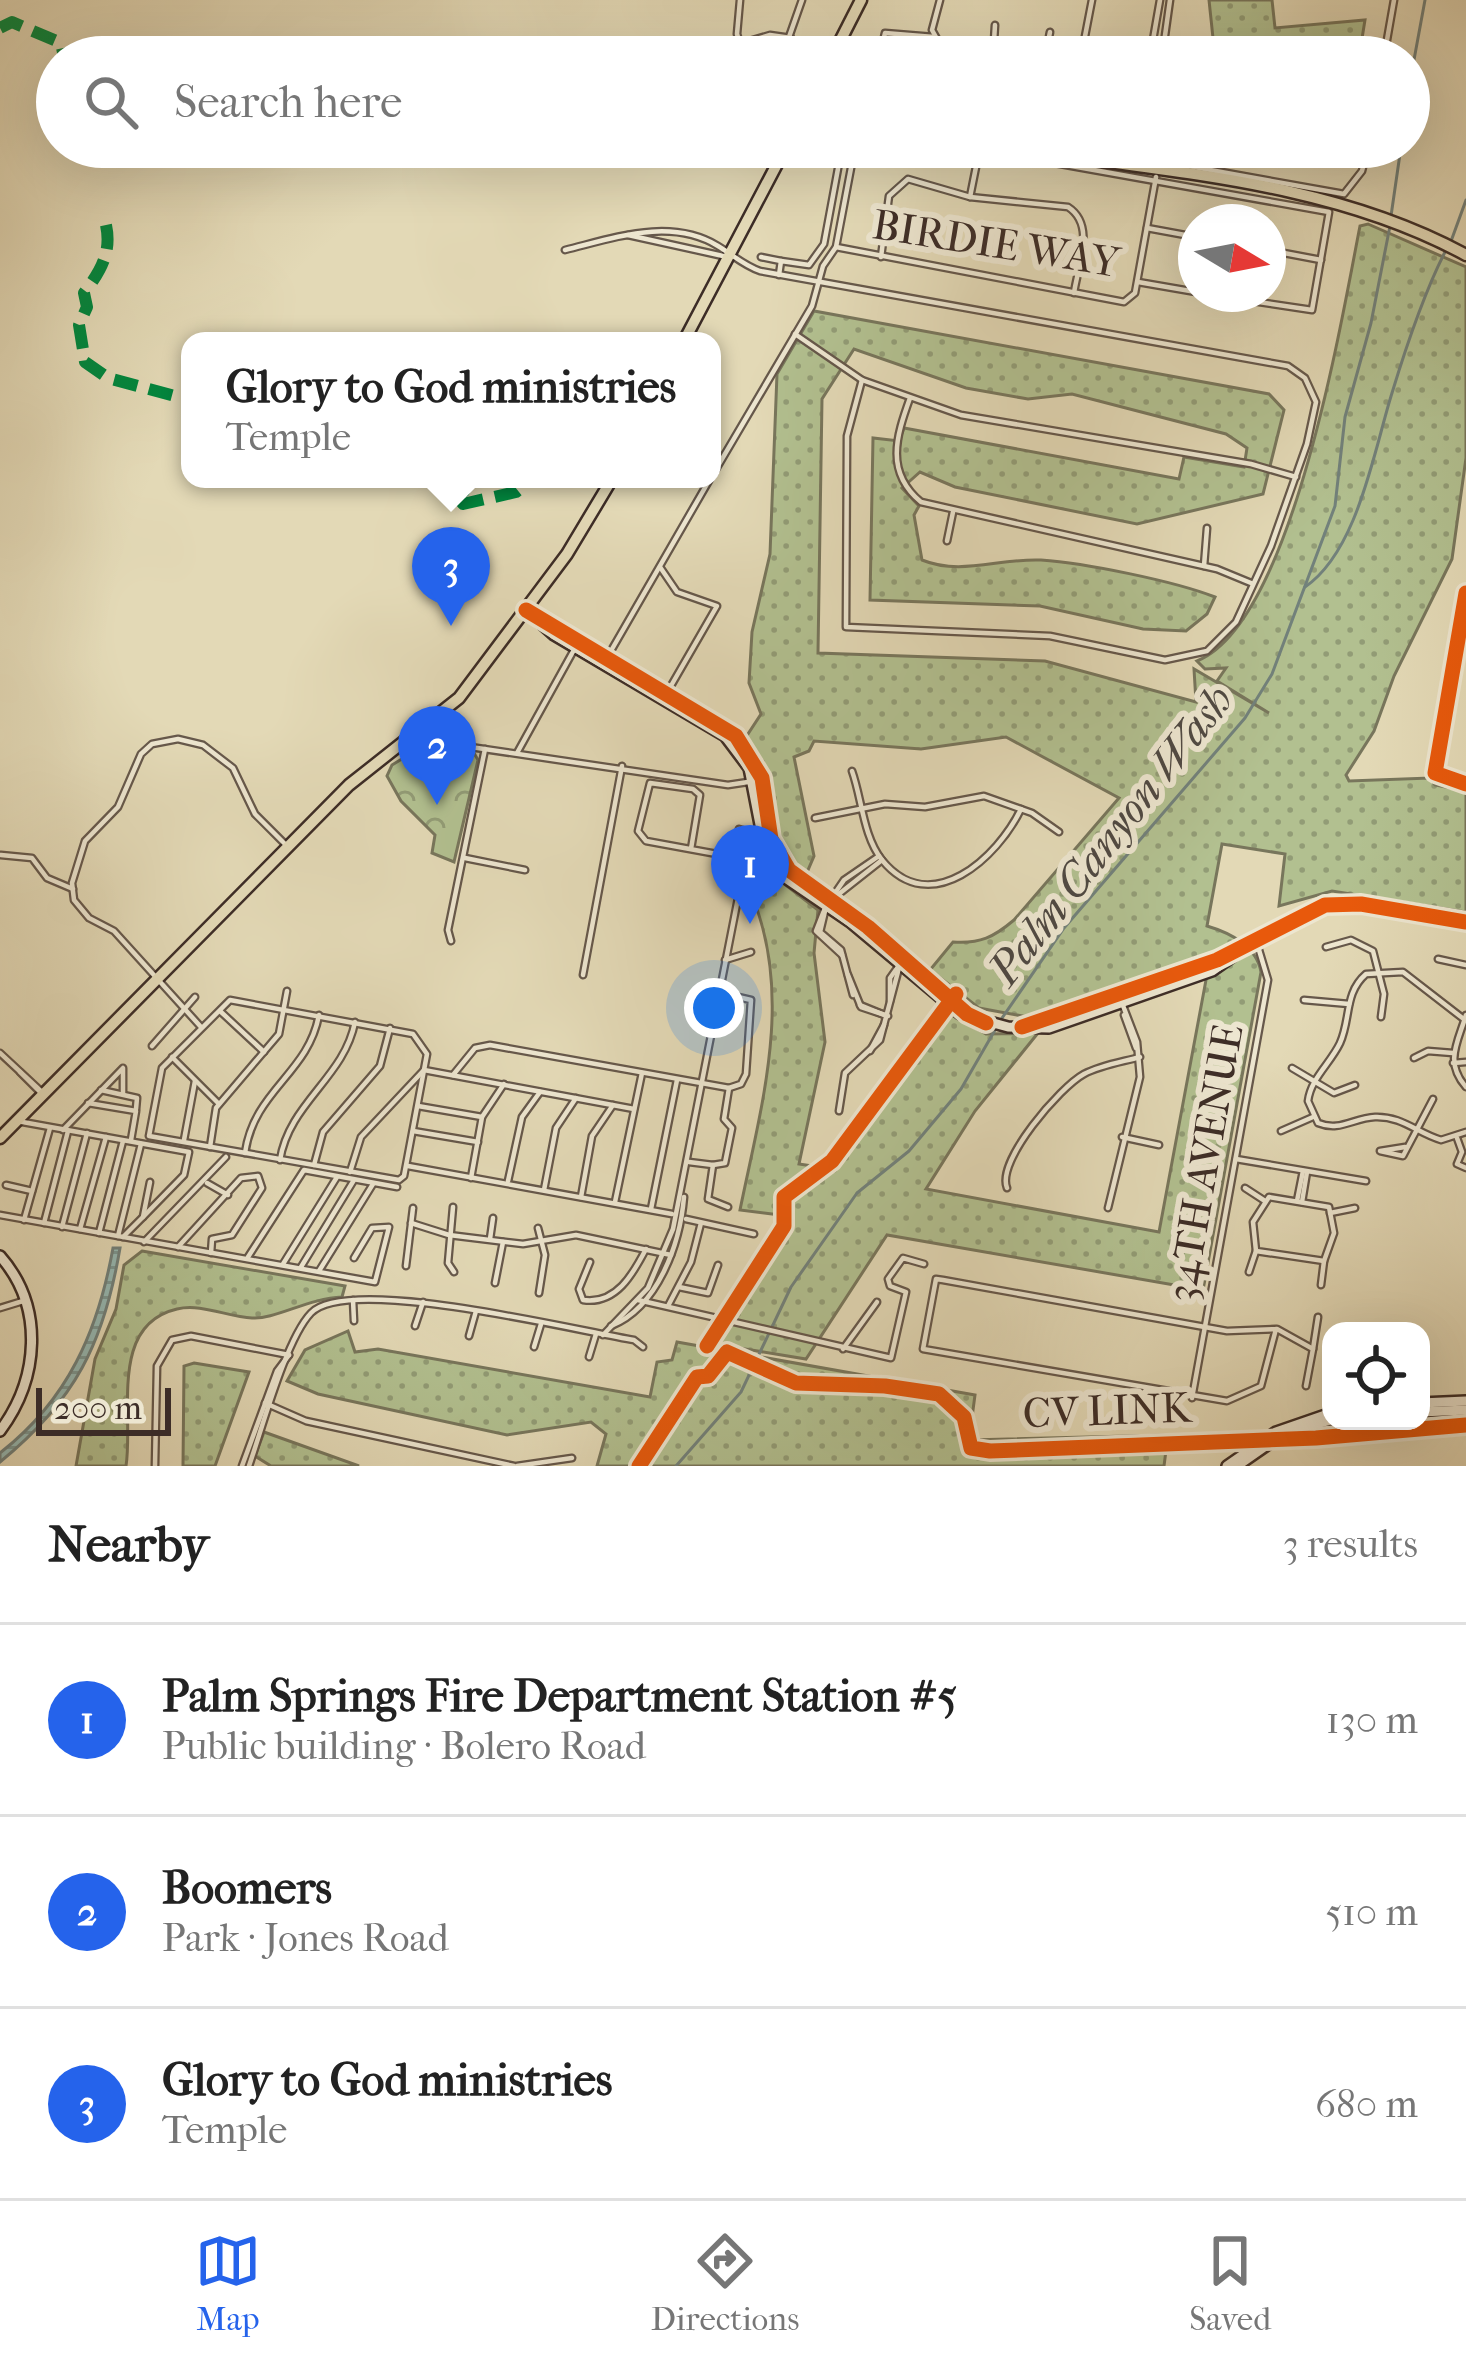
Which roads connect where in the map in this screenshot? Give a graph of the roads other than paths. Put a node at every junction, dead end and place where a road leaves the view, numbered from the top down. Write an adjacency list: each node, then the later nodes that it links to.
1 (740, 0): 11 (street)
2 (802, 0): 12 (street)
3 (861, 0): 13 (main road)
4 (940, 0): 16 (street)
5 (1092, 0): 19 (street)
6 (1160, 0): 20 (street)
7 (1170, 0): 21 (street)
8 (1394, 0): 22 (street)
9 (995, 25): 17 (street)
10 (1050, 32): 18 (street)
11 (739, 36)
12 (792, 36)
13 (843, 36)
14 (884, 36): 15 (street)
15 (922, 36)
16 (934, 36)
17 (994, 36)
18 (1049, 36)
19 (1085, 36)
20 (1154, 36)
21 (1165, 36)
22 (1388, 36)
23 (775, 168): 41 (main road)
24 (838, 168): 33 (street)
25 (851, 168): 34 (street)
26 (976, 168): 32 (street)
27 (1111, 168): 31 (street)
28 (1135, 168): 31 (main road)
29 (1199, 168): 30 (street)
30 (1364, 168)
31 (1157, 174): 35 (street); 40 (main road); 44 (street)
32 (970, 197): 43 (street); 50 (street)
33 (832, 206): 34 (street); 45 (street)
34 (843, 207): 37 (street)
35 (1148, 229): 36 (street); 48 (street)
36 (1178, 234)
37 (836, 247): 43 (street, BIRDIE WAY); 47 (street)
38 (566, 250): 41 (street)
39 (1286, 253): 44 (street)
40 (1466, 255)
41 (729, 256): 46 (street); 52 (main road)
42 (761, 257): 45 (street)
43 (881, 257): 50 (street, BIRDIE WAY)
44 (1322, 260): 51 (street)
45 (781, 261): 46 (street)
46 (778, 275): 47 (street)
47 (819, 282): 53 (street); 57 (street)
48 (1138, 282): 49 (street); 50 (street, BIRDIE WAY)
49 (1178, 289)
50 (1074, 293)
51 (1286, 306)
52 (689, 332)
53 (795, 334): 54 (street); 56 (street)
54 (862, 380): 55 (street); 65 (street)
55 (910, 398): 57 (street); 60 (street)
56 (721, 461)
57 (1296, 477): 65 (street)
58 (606, 488): 66 (main road)
59 (705, 488): 63 (street)
60 (952, 512): 62 (street); 64 (street)
61 (1208, 527): 64 (street)
62 (946, 541)
63 (660, 566): 68 (street); 69 (street)
64 (1204, 566): 65 (street)
65 (1254, 585)
66 (526, 610): 67 (street); 68 (street); 70 (main road)
67 (575, 648): 72 (street); 75 (street)
68 (607, 658): 69 (street)
69 (668, 692): 84 (street)
70 (428, 728): 71 (street); 82 (main road)
71 (485, 749): 72 (street); 86 (street)
72 (518, 753): 73 (street)
73 (622, 766): 75 (street); 102 (street)
74 (852, 771): 76 (street)
75 (754, 779): 81 (street)
76 (863, 809): 77 (street); 78 (street); 87 (street)
77 (1021, 809): 80 (street); 87 (street)
78 (815, 818)
79 (739, 829): 81 (street)
80 (1059, 832)
81 (762, 835): 84 (street)
82 (288, 847): 90 (street); 103 (main road)
83 (691, 849): 83 (street); 88 (street)
84 (772, 852): 88 (street); 91 (street)
85 (1, 855): 90 (street)
86 (465, 858): 89 (street); 94 (street)
87 (881, 858): 91 (street)
88 (754, 861): 98 (street)
89 (524, 870)
90 (73, 889): 103 (street)
91 (828, 904): 99 (street); 113 (street); 117 (street)
92 (1466, 922): 93 (street)
93 (1256, 940): 107 (street); 179 (street, 34TH AVENUE)
94 (451, 941)
95 (1326, 947): 101 (street)
96 (751, 952): 98 (street)
97 (1438, 959): 100 (street)
98 (725, 960): 105 (street)
99 (900, 964): 113 (street); 117 (street)
100 (1466, 965)
101 (1379, 969): 109 (street); 115 (street); 116 (street)
102 (583, 975)
103 (157, 980): 110 (street); 144 (main road)
104 (287, 991): 111 (street)
105 (720, 993): 138 (street); 141 (street)
106 (195, 997): 110 (street)
107 (1120, 1000): 113 (street); 125 (street)
108 (1304, 1000): 109 (street)
109 (1349, 1004): 136 (street)
110 (184, 1009): 119 (street); 121 (street)
111 (285, 1009): 112 (street); 114 (street); 122 (street)
112 (219, 1010): 119 (street); 122 (street)
113 (967, 1014)
114 (320, 1015): 118 (street); 176 (street)
115 (1382, 1017)
116 (1466, 1017): 124 (street)
117 (887, 1020): 153 (street)
118 (355, 1022): 120 (street); 180 (street)
119 (201, 1027): 126 (street)
120 (389, 1028): 131 (street); 182 (street)
121 (152, 1046)
122 (264, 1052): 149 (street)
123 (0, 1053): 144 (street)
124 (1453, 1053): 127 (street); 129 (street)
125 (1140, 1057): 166 (street); 199 (street)
126 (172, 1058): 135 (street); 170 (street)
127 (1414, 1058)
128 (1466, 1062): 129 (street)
129 (1453, 1063): 140 (street)
130 (1292, 1068): 136 (street)
131 (424, 1070): 133 (street); 151 (street); 187 (street)
132 (642, 1073): 133 (street); 134 (street); 152 (street)
133 (453, 1076): 137 (street)
134 (677, 1080): 138 (street); 213 (street)
135 (195, 1081): 149 (street); 170 (street)
136 (1314, 1081): 139 (street); 156 (street)
137 (504, 1084): 143 (street); 155 (street)
138 (702, 1084): 141 (street); 181 (street)
139 (1355, 1085)
140 (1466, 1087)
141 (729, 1088): 184 (street)
142 (101, 1090): 145 (street); 145 (street); 148 (street)
143 (540, 1092): 146 (street); 195 (street)
144 (44, 1094): 157 (main road)
145 (123, 1094): 154 (street)
146 (576, 1098): 150 (street); 201 (street)
147 (1432, 1100): 158 (street)
148 (88, 1103): 154 (street); 160 (street)
149 (219, 1104): 174 (street)
150 (613, 1105): 152 (street); 204 (street)
151 (418, 1106): 155 (street); 162 (street)
152 (634, 1109): 207 (street)
153 (839, 1111)
154 (136, 1112): 169 (street)
155 (482, 1117): 171 (street)
156 (1313, 1117): 158 (street); 161 (street)
157 (17, 1121): 159 (street); 167 (main road)
158 (1415, 1126): 168 (street); 175 (street)
159 (50, 1128): 160 (street); 202 (street)
160 (66, 1130): 164 (street); 222 (street)
161 (1281, 1130)
162 (413, 1132): 171 (street); 183 (street)
163 (1466, 1132): 168 (street)
164 (87, 1133): 165 (street); 224 (street)
165 (106, 1137): 169 (street); 226 (street)
166 (1122, 1137): 173 (street); 211 (street)
167 (0, 1138)
168 (1457, 1138): 178 (street)
169 (127, 1141): 172 (street); 227 (street)
170 (184, 1142): 174 (street)
171 (478, 1142): 190 (street)
172 (141, 1144): 188 (street); 230 (street)
173 (1159, 1145)
174 (210, 1147): 176 (street)
175 (1405, 1147)
176 (244, 1154): 180 (street)
177 (226, 1157): 194 (street)
178 (1464, 1158): 185 (street)
179 (1236, 1159): 186 (street); 269 (street, 34TH AVENUE)
180 (280, 1160): 182 (street)
181 (689, 1162): 184 (street); 239 (street)
182 (314, 1166): 187 (street)
183 (408, 1166): 187 (street); 190 (street)
184 (713, 1166): 209 (street)
185 (1466, 1168)
186 (1305, 1171): 192 (street); 206 (street)
187 (350, 1172)
188 (184, 1175): 194 (street); 217 (street)
189 (337, 1177): 191 (street); 242 (street); 246 (street)
190 (471, 1178): 195 (street)
191 (354, 1180): 196 (street); 249 (street)
192 (1366, 1181)
193 (151, 1182): 217 (street)
194 (202, 1183): 203 (street); 232 (street)
195 (508, 1183): 201 (street)
196 (373, 1184): 198 (street); 250 (street)
197 (6, 1185): 202 (street)
198 (398, 1187)
199 (1007, 1188)
200 (1245, 1188): 205 (street)
201 (544, 1190): 204 (street)
202 (32, 1191): 219 (street)
203 (228, 1195): 235 (street); 238 (street)
204 (581, 1197): 207 (street)
205 (1265, 1201): 206 (street); 237 (street)
206 (1300, 1201): 214 (street)
207 (615, 1204): 213 (street)
208 (453, 1207): 229 (street)
209 (728, 1207)
210 (413, 1208): 221 (street)
211 (1108, 1208)
212 (1355, 1208): 214 (street)
213 (651, 1210): 215 (street)
214 (1330, 1213): 243 (street)
215 (671, 1214)
216 (0, 1215): 219 (street)
217 (142, 1217): 230 (street)
218 (493, 1218): 231 (street)
219 (24, 1220): 222 (street)
220 (686, 1220): 223 (street)
221 (412, 1222): 229 (street); 248 (street)
222 (44, 1223): 224 (street)
223 (701, 1223): 228 (street); 255 (street)
224 (62, 1227): 226 (street)
225 (538, 1228): 234 (street)
226 (80, 1229): 227 (street)
227 (99, 1233): 230 (street)
228 (754, 1234)
229 (449, 1235): 231 (street); 251 (street)
230 (120, 1237): 232 (street)
231 (490, 1239): 233 (street)
232 (144, 1242): 235 (street)
233 (503, 1242): 234 (street); 253 (street)
234 (543, 1242): 236 (street); 256 (street)
235 (178, 1247): 238 (street)
236 (646, 1249): 239 (street); 244 (street)
237 (1256, 1251): 243 (street); 252 (street)
238 (211, 1253): 242 (street)
239 (668, 1254): 259 (street)
240 (0, 1256): 257 (street)
241 (354, 1258): 250 (street)
242 (247, 1260): 246 (street)
243 (1324, 1261): 254 (street)
244 (590, 1262)
245 (924, 1264): 275 (street)
246 (282, 1265): 249 (street)
247 (718, 1265): 255 (street)
248 (406, 1266)
249 (300, 1268): 250 (street)
250 (318, 1272)
251 (454, 1272)
252 (1249, 1272)
253 (495, 1283)
254 (1322, 1285)
255 (679, 1287): 263 (street)
256 (539, 1293)
257 (25, 1300): 262 (street); 286 (street)
258 (353, 1300): 260 (street); 266 (street); 277 (street)
259 (641, 1301): 263 (street); 271 (street)
260 (423, 1302): 264 (street); 268 (street)
261 (877, 1302): 275 (street)
262 (0, 1308)
263 (667, 1308): 275 (street)
264 (476, 1312): 267 (street); 272 (street)
265 (1318, 1318): 276 (street)
266 (354, 1322)
267 (542, 1324): 271 (street); 273 (street)
268 (415, 1326)
269 (1206, 1327): 270 (street); 280 (street, 34TH AVENUE); 280 (street)
270 (1276, 1329): 276 (street); 280 (street)
271 (599, 1334): 274 (street); 278 (street)
272 (469, 1336)
273 (534, 1347)
274 (643, 1347)
275 (843, 1349)
276 (1313, 1349): 279 (street)
277 (289, 1355): 281 (street); 288 (street)
278 (589, 1357)
279 (1306, 1386)
280 (1192, 1398)
281 (268, 1405): 289 (street); 290 (street)
282 (1466, 1406): 283 (street)
283 (1430, 1408)
284 (1322, 1419): 285 (street)
285 (1304, 1424): 291 (street); 292 (street)
286 (0, 1431)
287 (572, 1458): 290 (street)
288 (155, 1466)
289 (245, 1466)
290 (516, 1466)
291 (1227, 1466)
292 (1237, 1466)

